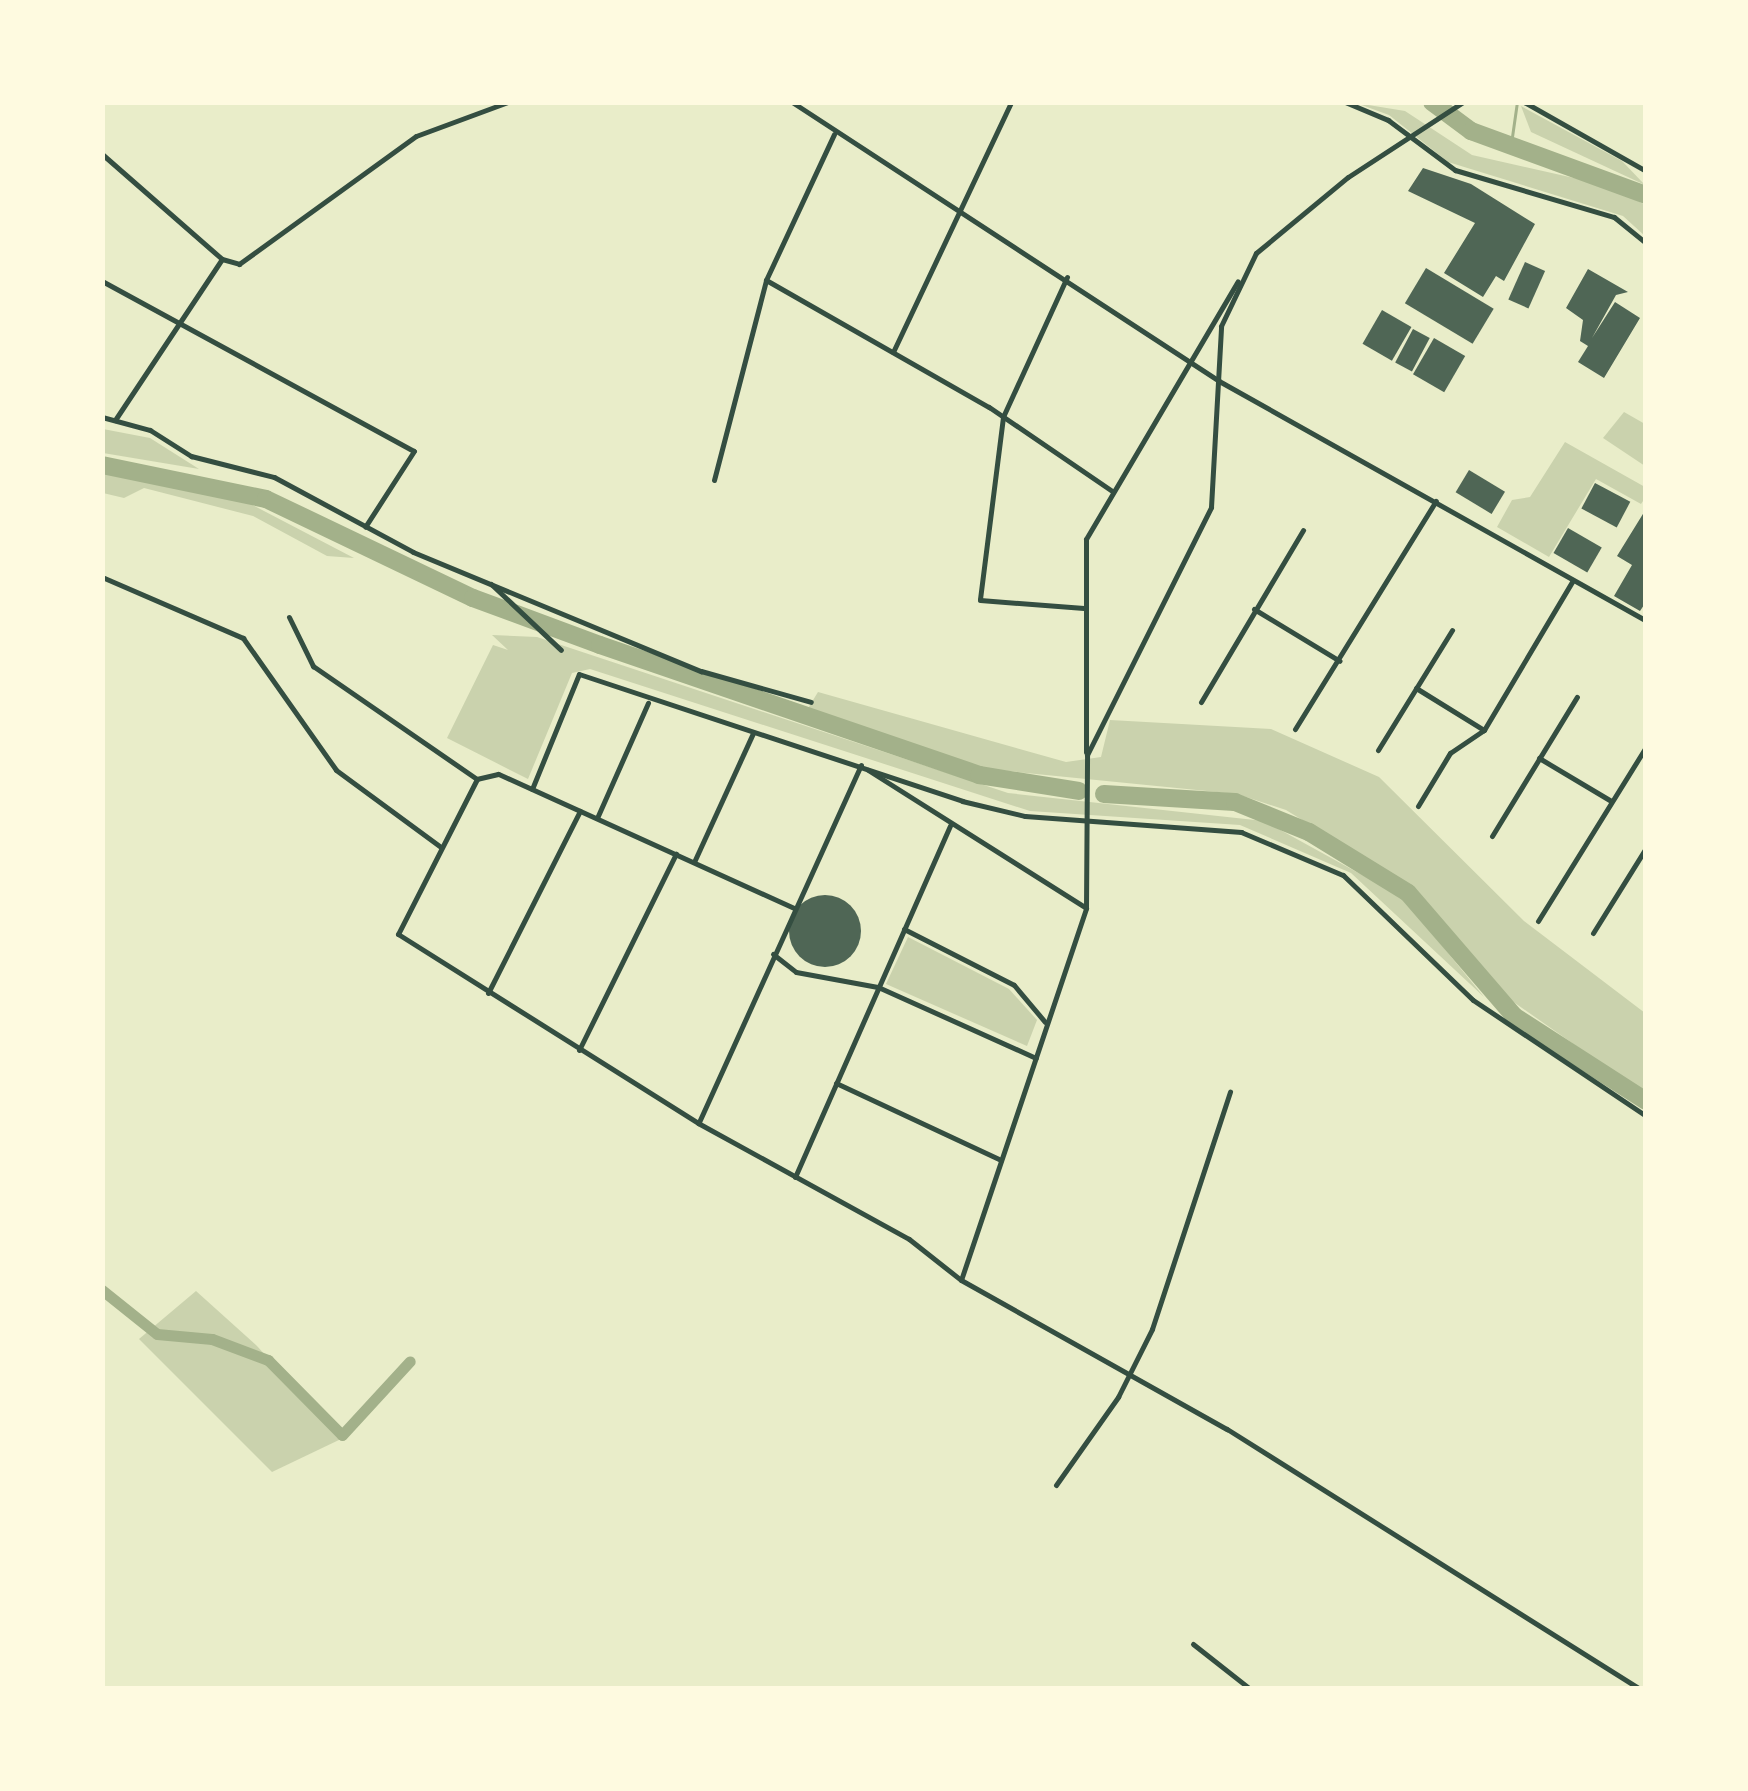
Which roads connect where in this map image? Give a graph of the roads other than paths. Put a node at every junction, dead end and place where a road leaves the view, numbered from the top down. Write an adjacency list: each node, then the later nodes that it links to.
1 (508, 102): 13 (street)
2 (792, 102): 7 (street)
3 (1012, 102): 11 (street)
4 (1346, 102): 8 (street)
5 (1463, 102): 8 (street)
6 (1524, 102): 10 (street)
7 (834, 134): 11 (street); 16 (street)
8 (1412, 142): 12 (street); 14 (street)
9 (102, 154): 13 (street)
10 (1646, 170)
11 (962, 209): 15 (street); 19 (street)
12 (1646, 243)
13 (222, 260): 18 (street)
14 (1243, 275): 20 (street); 21 (street)
15 (1068, 278): 20 (street); 22 (street)
16 (766, 280): 19 (street); 25 (street)
17 (102, 282): 18 (street)
18 (174, 325): 24 (street); 28 (street)
19 (893, 352): 22 (street)
20 (1186, 356): 21 (street); 26 (street)
21 (1215, 377): 27 (street); 50 (street)
22 (1003, 417): 26 (street); 33 (street)
23 (102, 418): 24 (street)
24 (114, 420): 28 (street)
25 (714, 480)
26 (1112, 492): 33 (street)
27 (1436, 501): 32 (street); 39 (street)
28 (365, 526): 31 (street)
29 (1303, 530): 34 (street)
30 (102, 577): 62 (street)
31 (484, 578): 38 (street); 43 (street)
32 (1573, 580): 36 (street); 46 (street)
33 (1085, 608): 50 (street)
34 (1254, 609): 39 (street); 44 (street)
35 (289, 617): 53 (street)
36 (1646, 621)
37 (1452, 630): 40 (street)
38 (561, 650)
39 (1340, 661): 45 (street)
40 (1416, 688): 46 (street); 49 (street)
41 (1577, 697): 51 (street)
42 (648, 702): 47 (street); 54 (street); 58 (street)
43 (812, 702)
44 (1201, 702)
45 (1295, 729)
46 (1484, 730): 56 (street)
47 (754, 733): 52 (street); 65 (street)
48 (1646, 746): 55 (street)
49 (1378, 750)
50 (1087, 755): 59 (street)
51 (1540, 758): 55 (street); 61 (street)
52 (860, 765): 59 (street); 60 (street); 66 (street)
53 (477, 779): 54 (street); 62 (street)
54 (532, 789): 57 (street)
55 (1611, 802): 68 (street)
56 (1418, 806)
57 (580, 811): 58 (street); 73 (street)
58 (596, 818): 64 (street)
59 (1090, 819): 67 (street); 79 (street)
60 (950, 826): 67 (street); 69 (street)
61 (1492, 836)
62 (441, 847): 73 (street)
63 (1646, 848): 70 (street)
64 (676, 854): 65 (street); 75 (street)
65 (694, 862): 66 (street)
66 (794, 908): 71 (street)
67 (1086, 908): 74 (street)
68 (1538, 920)
69 (904, 929): 72 (street); 74 (street)
70 (1594, 933)
71 (773, 954): 72 (street); 80 (street)
72 (878, 988): 76 (street); 77 (street)
73 (488, 993): 75 (street)
74 (1045, 1022): 76 (street)
75 (579, 1050): 80 (street)
76 (1036, 1058): 81 (street)
77 (836, 1083): 81 (street); 82 (street)
78 (1230, 1092): 84 (street)
79 (1646, 1116)
80 (698, 1123): 82 (street)
81 (1002, 1160): 83 (street)
82 (794, 1177): 83 (street)
83 (961, 1280): 84 (street)
84 (1128, 1376): 85 (street); 88 (street)
85 (1056, 1485)
86 (1193, 1644): 87 (street)
87 (1249, 1688)
88 (1638, 1688)

